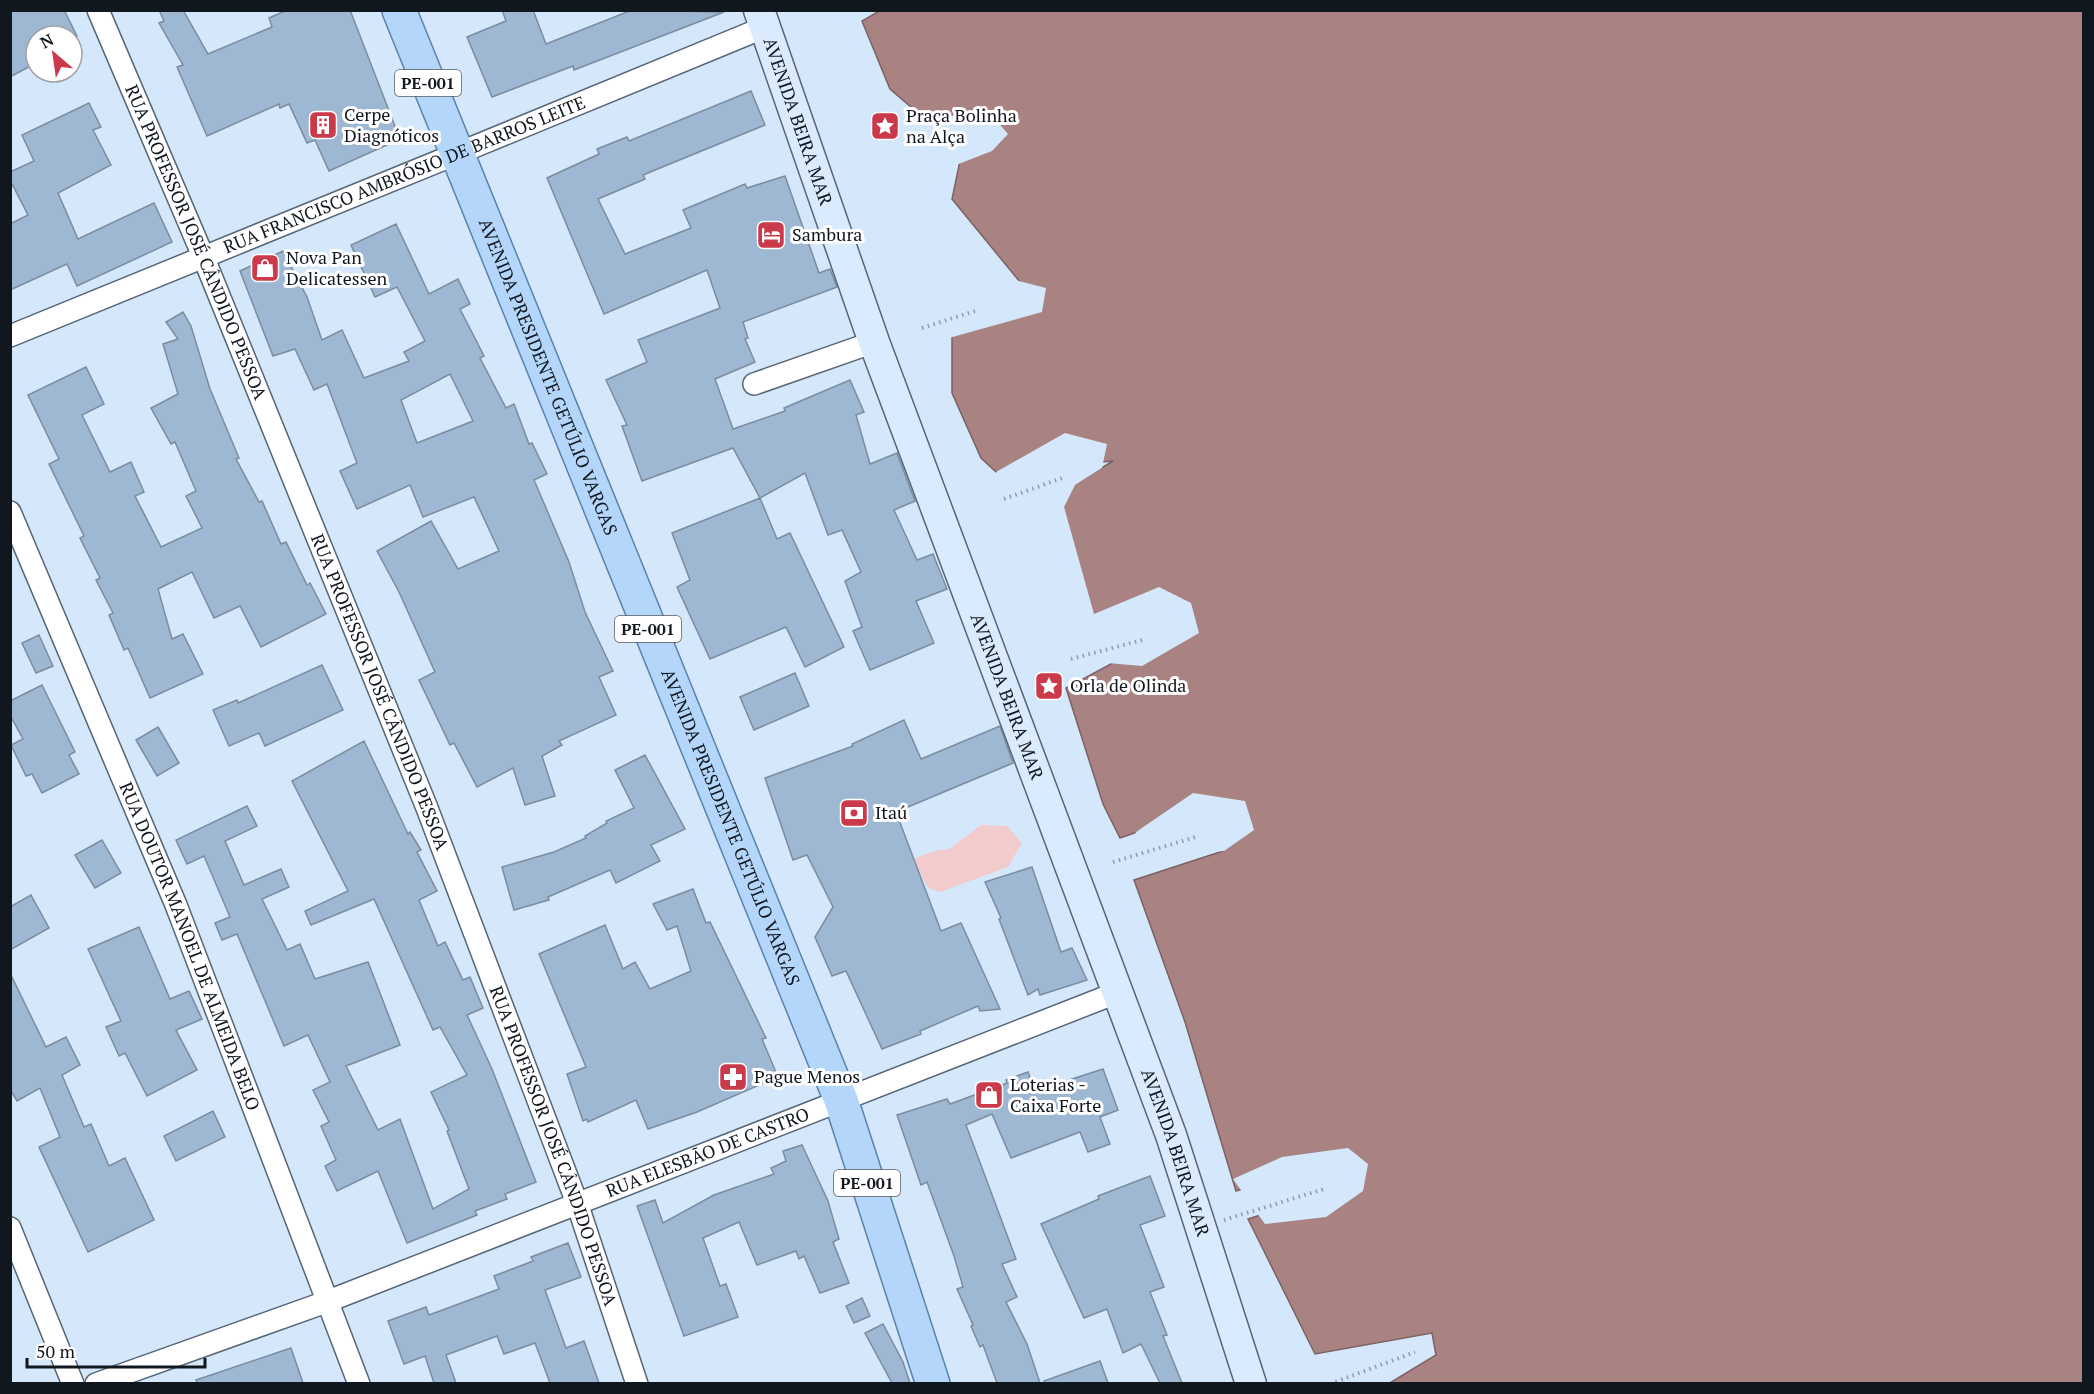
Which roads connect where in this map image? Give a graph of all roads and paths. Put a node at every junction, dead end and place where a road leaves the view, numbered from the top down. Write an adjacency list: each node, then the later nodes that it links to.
1 (98, 10): 5 (street, RUA PROFESSOR JOSÉ CÂNDIDO PESSOA)
2 (399, 10): 4 (main road, AVENIDA PRESIDENTE GETÚLIO VARGAS / PE-001)
3 (762, 19): 4 (street, RUA FRANCISCO AMBRÓSIO DE BARROS LEITE); 9 (main road, AVENIDA BEIRA MAR)
4 (458, 156): 5 (street, RUA FRANCISCO AMBRÓSIO DE BARROS LEITE); 19 (main road, AVENIDA PRESIDENTE GETÚLIO VARGAS / PE-001)
5 (203, 256): 8 (street, RUA FRANCISCO AMBRÓSIO DE BARROS LEITE); 21 (street, RUA PROFESSOR JOSÉ CÂNDIDO PESSOA)
6 (975, 311): 7 (path)
7 (922, 328)
8 (10, 336)
9 (874, 342): 10 (street); 18 (main road, AVENIDA BEIRA MAR)
10 (754, 384)
11 (1065, 477): 12 (path)
12 (1004, 499)
13 (10, 512): 24 (street, RUA DOUTOR MANOEL DE ALMEIDA BELO)
14 (1146, 639): 15 (path)
15 (1071, 659)
16 (1199, 836): 17 (path)
17 (1113, 862)
18 (1116, 993): 19 (street, RUA ELESBÃO DE CASTRO); 22 (main road, AVENIDA BEIRA MAR)
19 (841, 1100): 21 (street, RUA ELESBÃO DE CASTRO); 30 (main road, AVENIDA PRESIDENTE GETÚLIO VARGAS / PE-001)
20 (1324, 1189): 22 (path)
21 (578, 1203): 24 (street, RUA ELESBÃO DE CASTRO); 29 (street, RUA PROFESSOR JOSÉ CÂNDIDO PESSOA)
22 (1200, 1227): 31 (main road, AVENIDA BEIRA MAR)
23 (10, 1228): 26 (street)
24 (326, 1302): 27 (street, RUA ELESBÃO DE CASTRO); 28 (street, RUA DOUTOR MANOEL DE ALMEIDA BELO)
25 (1415, 1352): 32 (path)
26 (74, 1383)
27 (96, 1383)
28 (359, 1383)
29 (637, 1383)
30 (933, 1383)
31 (1251, 1383)
32 (1330, 1383)

